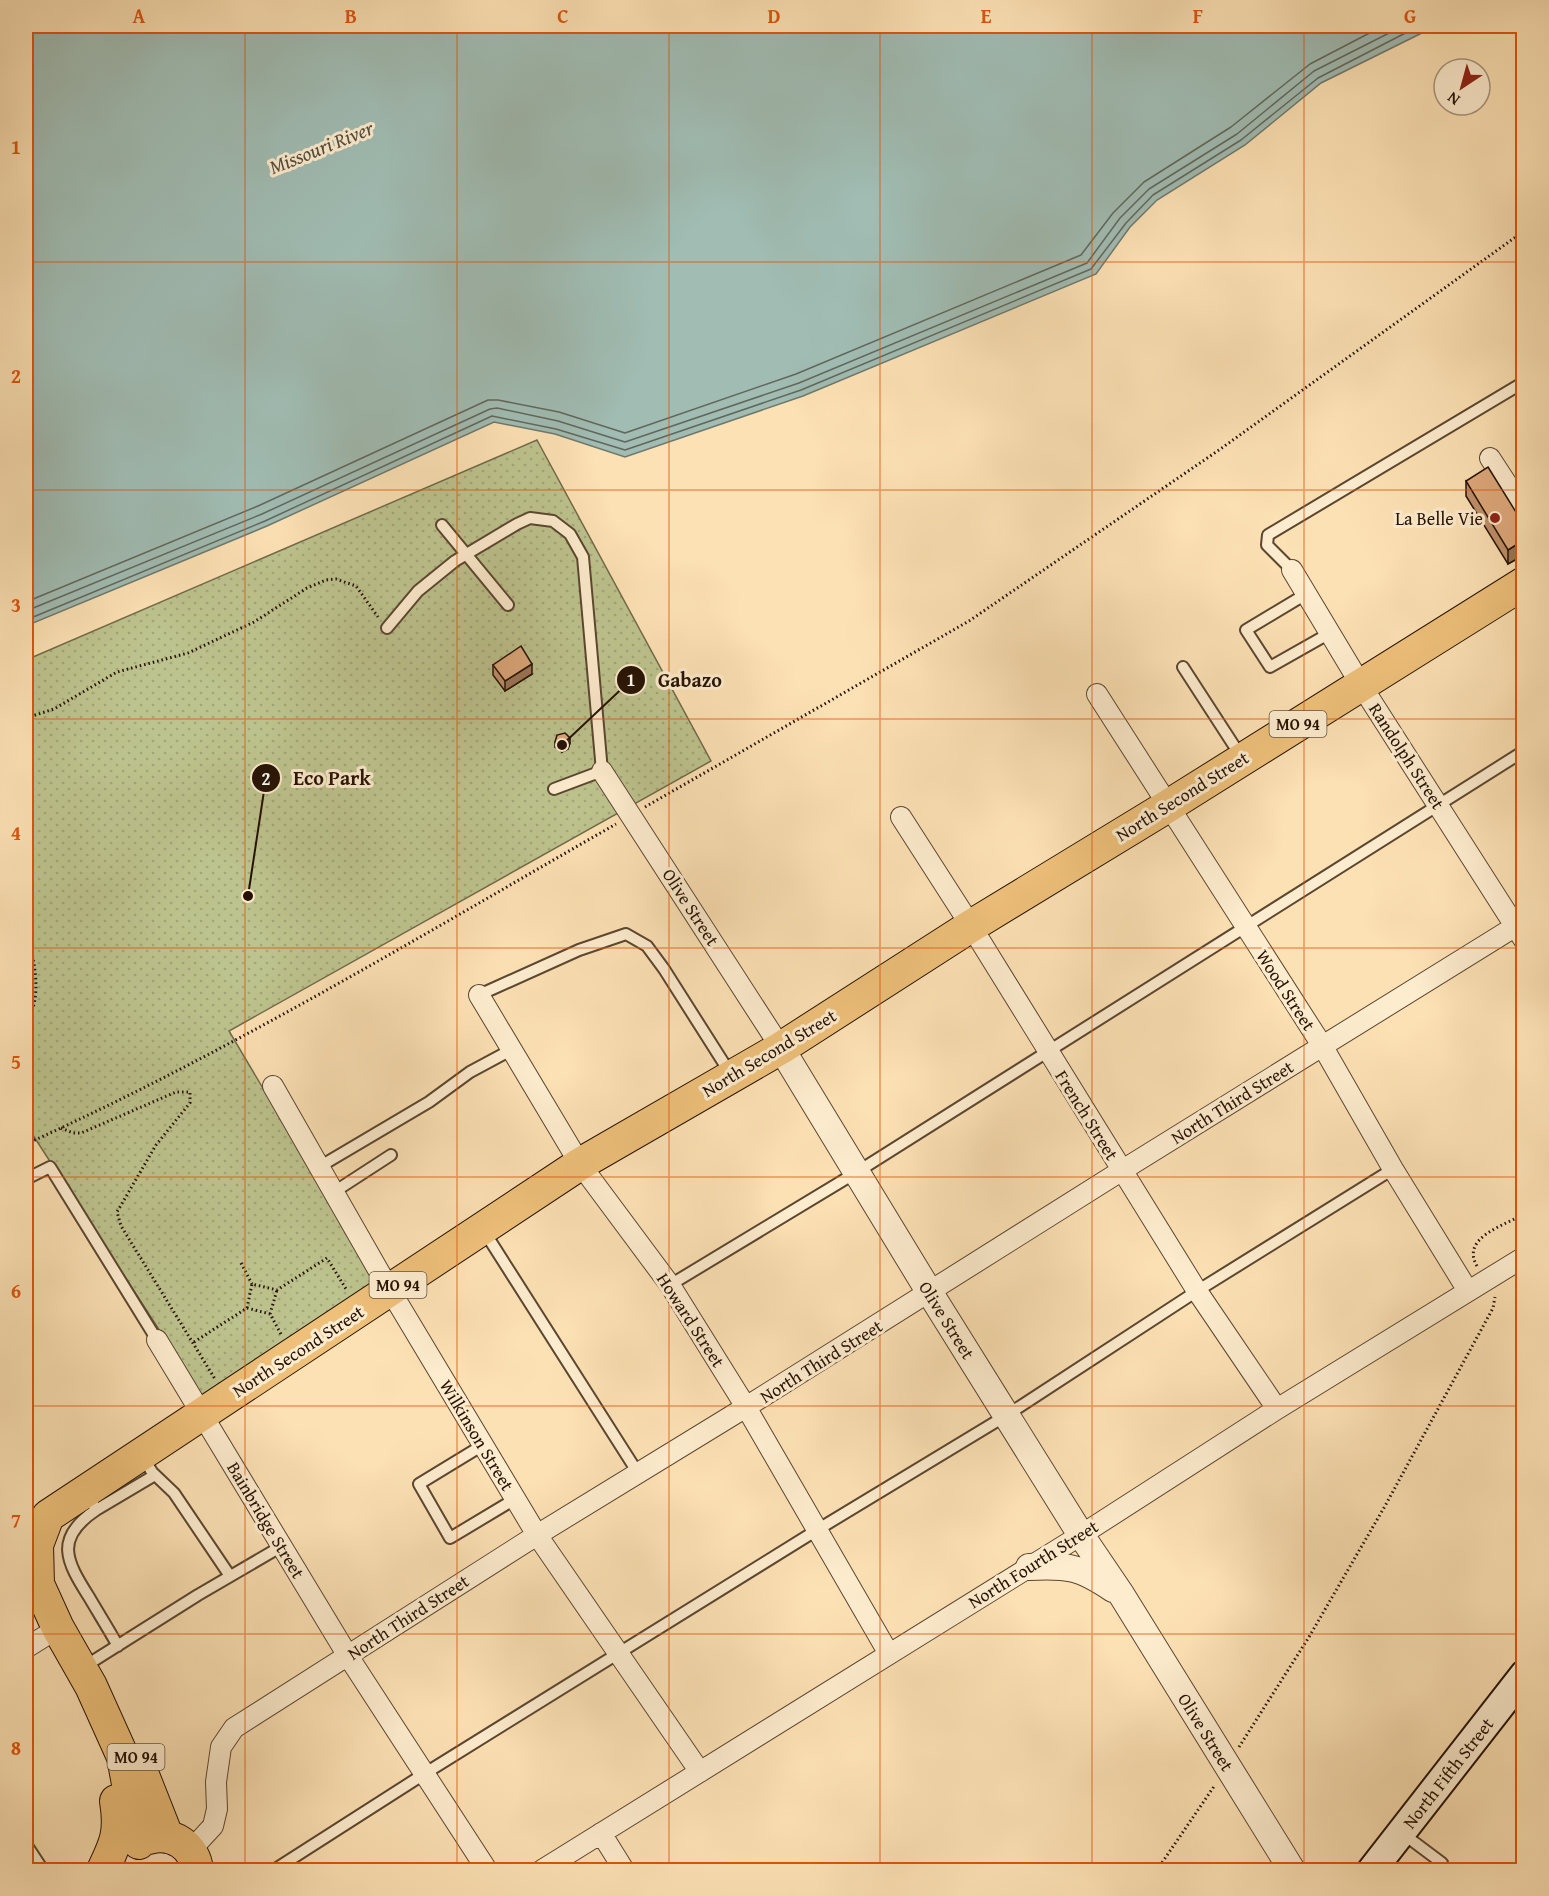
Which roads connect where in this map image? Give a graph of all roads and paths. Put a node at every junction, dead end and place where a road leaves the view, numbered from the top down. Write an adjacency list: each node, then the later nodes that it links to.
1 (1524, 231): 23 (path)
2 (1524, 382): 7 (lane)
3 (1490, 458): 4 (street)
4 (1524, 510)
5 (442, 525): 6 (lane)
6 (465, 555): 10 (lane); 11 (lane); 19 (lane)
7 (1292, 570): 9 (street, Randolph Street)
8 (1524, 583): 14 (main road, North Second Street / MO 94)
9 (1306, 594): 12 (street, Randolph Street); 12 (lane)
10 (508, 604)
11 (387, 628): 16 (path)
12 (1330, 633): 14 (street, Randolph Street)
13 (1183, 667): 18 (lane)
14 (1361, 685): 18 (main road, North Second Street / MO 94); 21 (street, Randolph Street)
15 (1096, 694): 22 (street, Wood Street)
16 (26, 718)
17 (1524, 751): 21 (lane)
18 (1242, 759): 22 (main road, North Second Street / MO 94)
19 (602, 771): 20 (lane); 33 (street, Olive Street)
20 (554, 789)
21 (1438, 804): 27 (lane); 28 (street, Randolph Street)
22 (1168, 806): 26 (main road, North Second Street / MO 94); 27 (street, Wood Street)
23 (644, 808)
24 (901, 817): 26 (street, French Street)
25 (605, 831): 38 (path)
26 (971, 926): 33 (main road, North Second Street / MO 94); 35 (street, French Street)
27 (1244, 926): 32 (street, Wood Street); 35 (lane)
28 (1521, 929): 32 (street, North Third Street)
29 (26, 934): 31 (path)
30 (479, 995): 34 (street, Howard Street); 36 (lane)
31 (26, 1022)
32 (1323, 1047): 43 (street, Wood Street); 44 (street, North Third Street)
33 (781, 1048): 36 (main road, North Second Street / MO 94); 45 (street, Olive Street)
34 (511, 1050): 41 (street, Howard Street); 42 (lane)
35 (1047, 1051): 44 (street, French Street); 45 (lane)
36 (732, 1076): 41 (main road, North Second Street / MO 94)
37 (273, 1086): 42 (street, Wilkinson Street)
38 (61, 1128): 39 (path); 66 (path)
39 (26, 1144)
40 (391, 1155): 47 (lane)
41 (580, 1164): 49 (main road, North Second Street / MO 94); 54 (street, Howard Street)
42 (319, 1167): 47 (street, Wilkinson Street)
43 (1393, 1169): 57 (lane); 58 (street, Wood Street)
44 (1121, 1171): 57 (street, French Street); 60 (street, North Third Street)
45 (857, 1172): 54 (lane); 60 (street, Olive Street)
46 (26, 1179): 65 (lane, Bainbridge Street)
47 (334, 1192): 56 (street, Wilkinson Street)
48 (1524, 1214): 52 (path)
49 (482, 1229): 56 (main road, North Second Street / MO 94); 74 (lane)
50 (1524, 1257): 58 (street, North Fourth Street)
51 (241, 1263): 53 (path)
52 (1477, 1267)
53 (252, 1284): 55 (path); 62 (path)
54 (670, 1285): 68 (street, Howard Street)
55 (277, 1290): 61 (path); 63 (path)
56 (390, 1290): 70 (main road, North Second Street / MO 94); 72 (street, Wilkinson Street)
57 (1197, 1291): 69 (street, French Street); 71 (lane)
58 (1468, 1291): 69 (street, North Fourth Street)
59 (1493, 1292): 93 (path)
60 (930, 1293): 68 (street, North Third Street); 71 (street, Olive Street)
61 (350, 1296)
62 (247, 1308): 63 (path); 66 (path)
63 (270, 1314): 64 (path)
64 (283, 1338)
65 (157, 1340): 70 (street, Bainbridge Street)
66 (194, 1342): 67 (path)
67 (216, 1381)
68 (746, 1407): 74 (street, North Third Street); 77 (street, Howard Street)
69 (1277, 1409): 79 (street, North Fourth Street)
70 (202, 1413): 73 (main road, North Second Street / MO 94); 81 (street, Bainbridge Street)
71 (1007, 1415): 77 (lane); 79 (street, Olive Street)
72 (483, 1445): 75 (street, Wilkinson Street); 75 (lane)
73 (148, 1465): 76 (main road, North Second Street / MO 94); 83 (lane)
74 (638, 1473): 78 (street, North Third Street)
75 (515, 1499): 78 (street, Wilkinson Street)
76 (91, 1501): 80 (main road, North Second Street / MO 94); 86 (lane)
77 (817, 1530): 88 (lane); 89 (street, Howard Street)
78 (537, 1535): 88 (street, Wilkinson Street); 90 (street, North Third Street)
79 (1081, 1535): 82 (street, North Fourth Street); 84 (street, Olive Street)
80 (31, 1543): 85 (main road, MO 94)
81 (282, 1546): 83 (lane); 90 (street, Bainbridge Street)
82 (1029, 1567): 84 (street); 89 (street, North Fourth Street)
83 (230, 1576): 86 (lane)
84 (1121, 1594): 109 (street, Olive Street)
85 (58, 1628): 87 (street); 92 (main road, MO 94)
86 (118, 1646): 92 (lane)
87 (26, 1648)
88 (619, 1653): 94 (street, Wilkinson Street); 95 (lane)
89 (889, 1654): 94 (street, North Fourth Street)
90 (348, 1656): 95 (street, Bainbridge Street); 100 (street, North Third Street)
91 (1524, 1675): 98 (main road, North Fifth Street)
92 (87, 1677): 100 (main road)
93 (1236, 1752)
94 (700, 1772): 97 (street, North Fourth Street)
95 (424, 1774): 104 (lane); 105 (street, Bainbridge Street)
96 (1217, 1781): 108 (path)
97 (602, 1833): 106 (street, North Fourth Street); 107 (street)
98 (1402, 1833): 110 (main road, North Fifth Street); 111 (lane)
99 (26, 1844): 101 (lane)
100 (162, 1848): 102 (main road, North Third Street); 103 (main road, North Third Street)
101 (43, 1870)
102 (103, 1870)
103 (125, 1870)
104 (274, 1870)
105 (487, 1870)
106 (542, 1870)
107 (624, 1870)
108 (1157, 1870)
109 (1292, 1870)
110 (1372, 1870)
111 (1436, 1870)

